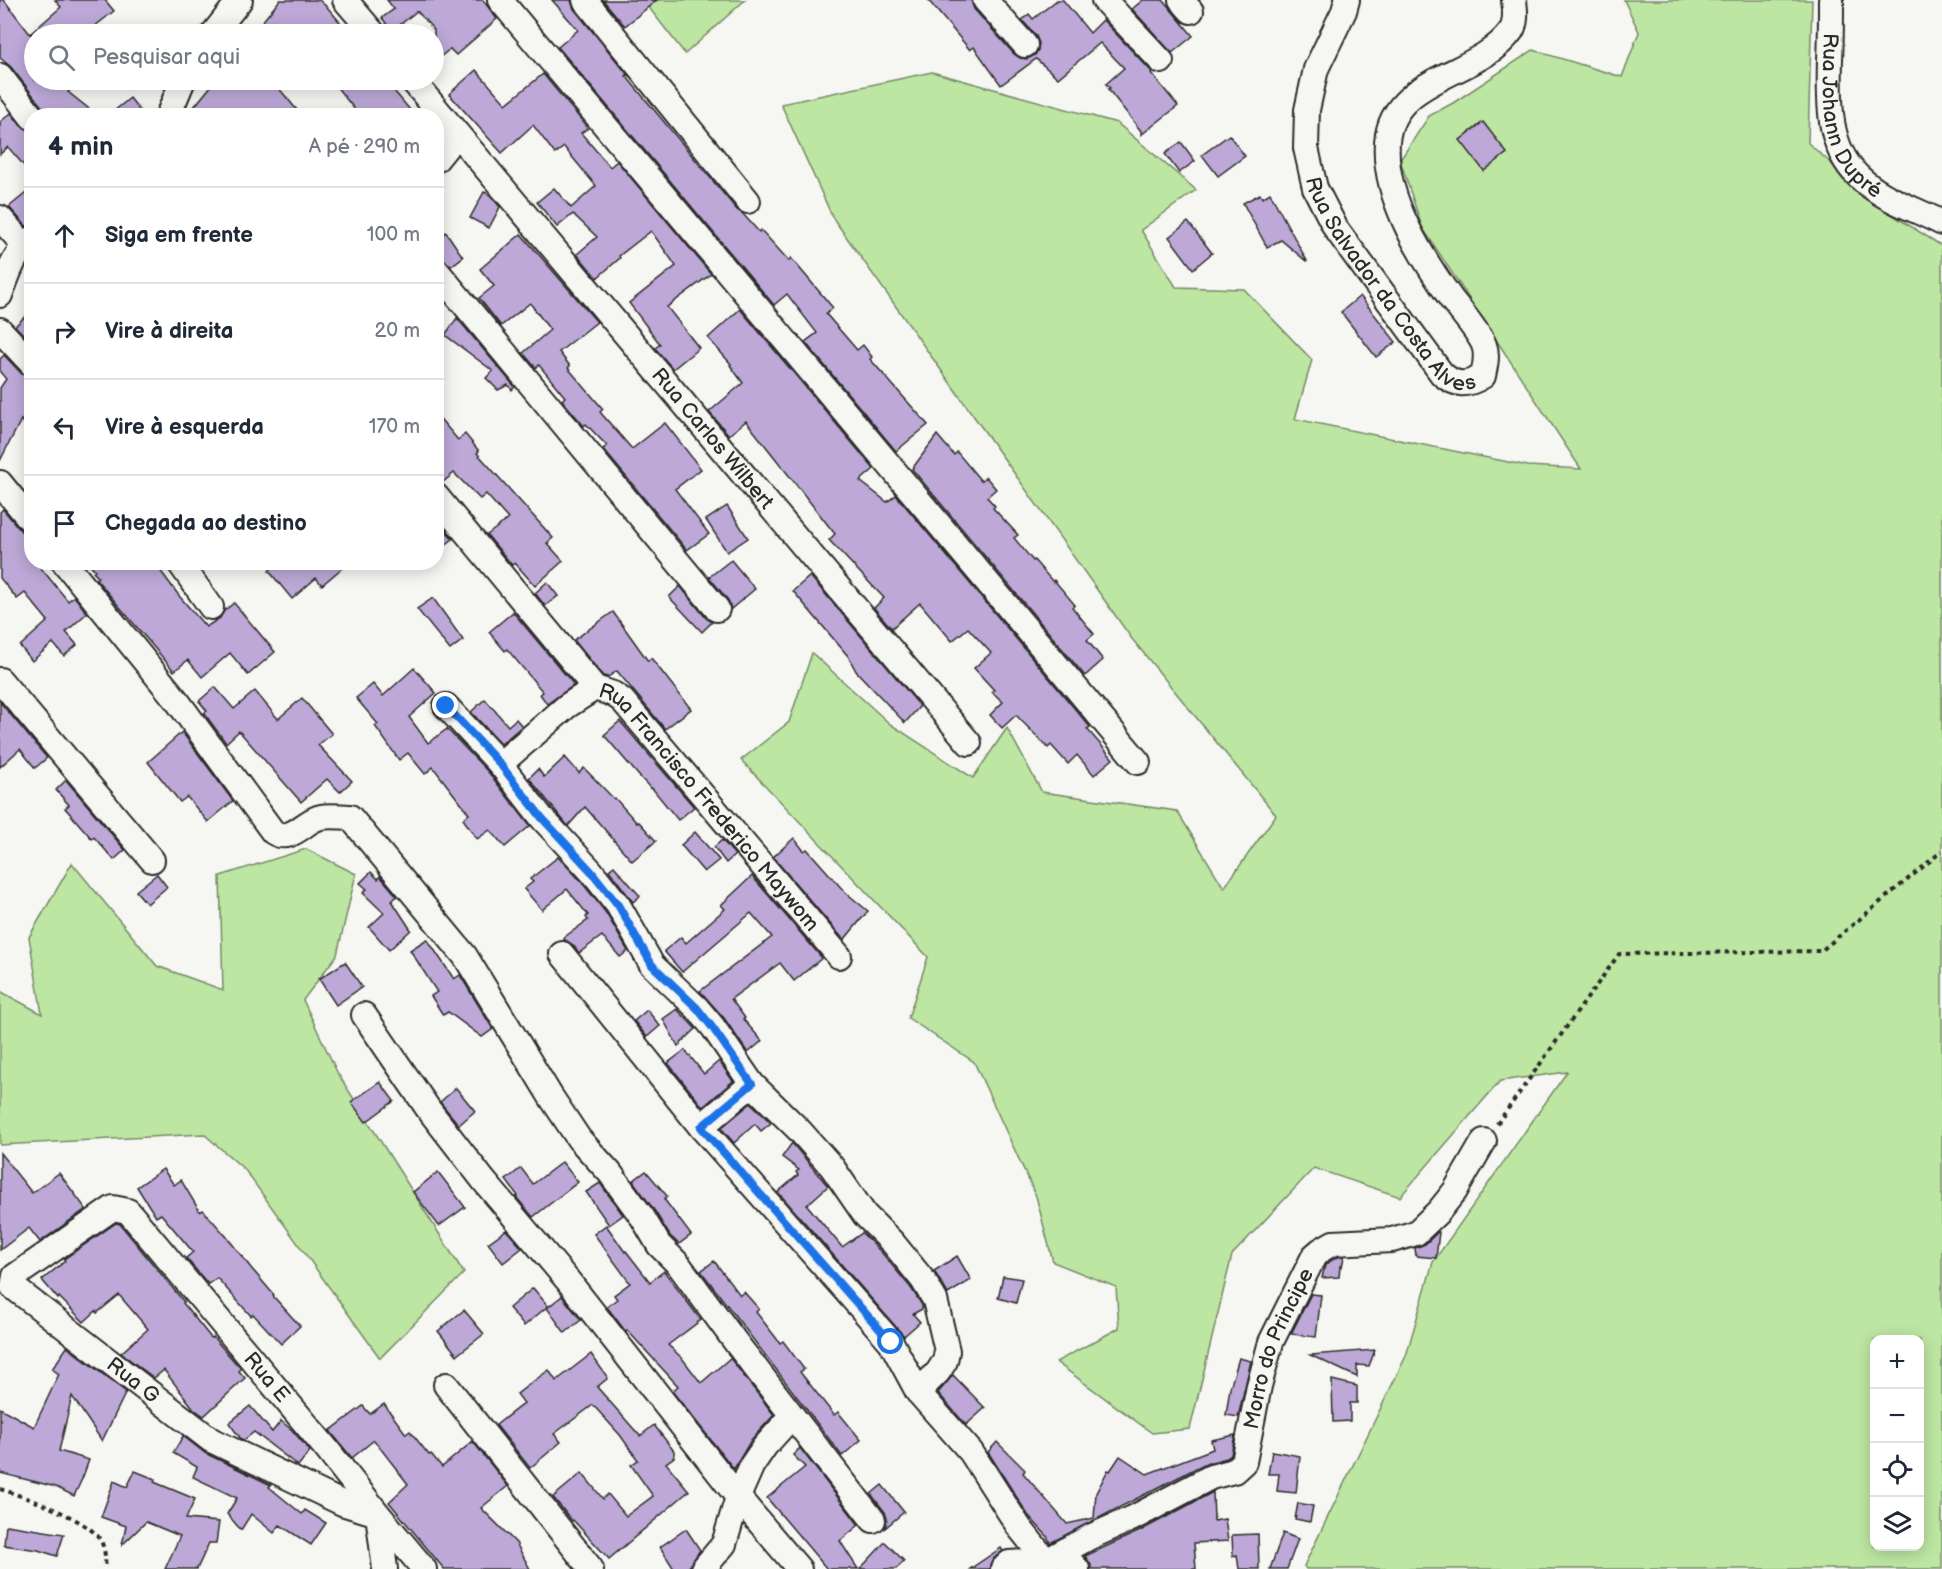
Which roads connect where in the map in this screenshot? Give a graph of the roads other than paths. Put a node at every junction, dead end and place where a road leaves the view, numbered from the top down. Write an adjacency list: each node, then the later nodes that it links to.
1 (240, 0): 10 (street)
2 (345, 0): 11 (street)
3 (500, 0): 43 (street)
4 (585, 0): 23 (street)
5 (985, 0): 12 (street)
6 (1104, 0): 13 (street)
7 (1347, 0): 8 (street, Rua Salvador da Costa Alves)
8 (1514, 0)
9 (1831, 0): 25 (street, Rua Johann Dupré)
10 (221, 24)
11 (365, 24)
12 (1025, 45)
13 (1161, 61)
14 (0, 76): 17 (street)
15 (179, 90): 18 (street)
16 (420, 90): 19 (street, Rua Carlos Wilbert)
17 (25, 108)
18 (171, 108)
19 (435, 108)
20 (444, 118): 21 (street, Rua Carlos Wilbert)
21 (457, 134): 22 (street); 42 (street, Rua Carlos Wilbert)
22 (444, 150)
23 (748, 201)
24 (0, 218): 26 (street)
25 (1942, 223)
26 (24, 239)
27 (24, 248): 29 (street)
28 (444, 280): 38 (street)
29 (0, 295)
30 (0, 330): 31 (street)
31 (24, 356)
32 (0, 483): 34 (street)
33 (444, 506): 40 (street, Rua Francisco Frederico Maywom)
34 (24, 512)
35 (71, 570): 55 (street)
36 (185, 570): 37 (street)
37 (211, 607)
38 (717, 609)
39 (0, 680): 45 (street)
40 (595, 688): 44 (street); 47 (street, Rua Francisco Frederico Maywom)
41 (446, 706): 44 (street)
42 (969, 743)
43 (1138, 762)
44 (500, 764): 49 (street)
45 (152, 860)
46 (562, 954): 50 (street)
47 (839, 956)
48 (364, 1015): 56 (street)
49 (752, 1084): 50 (street); 54 (street)
50 (701, 1127): 54 (street)
51 (1484, 1141): 59 (street, Morro do Principe)
52 (113, 1208): 57 (street, Rua E); 57 (street, Rua G)
53 (446, 1385): 63 (street)
54 (918, 1392): 59 (street)
55 (792, 1416): 56 (street); 58 (street)
56 (738, 1497): 60 (street); 64 (street)
57 (378, 1514): 61 (street); 62 (street, Rua E)
58 (873, 1520)
59 (1062, 1561): 65 (street, Morro do Principe)
60 (715, 1565)
61 (385, 1569)
62 (424, 1569)
63 (591, 1569)
64 (799, 1569)
65 (1003, 1569)

